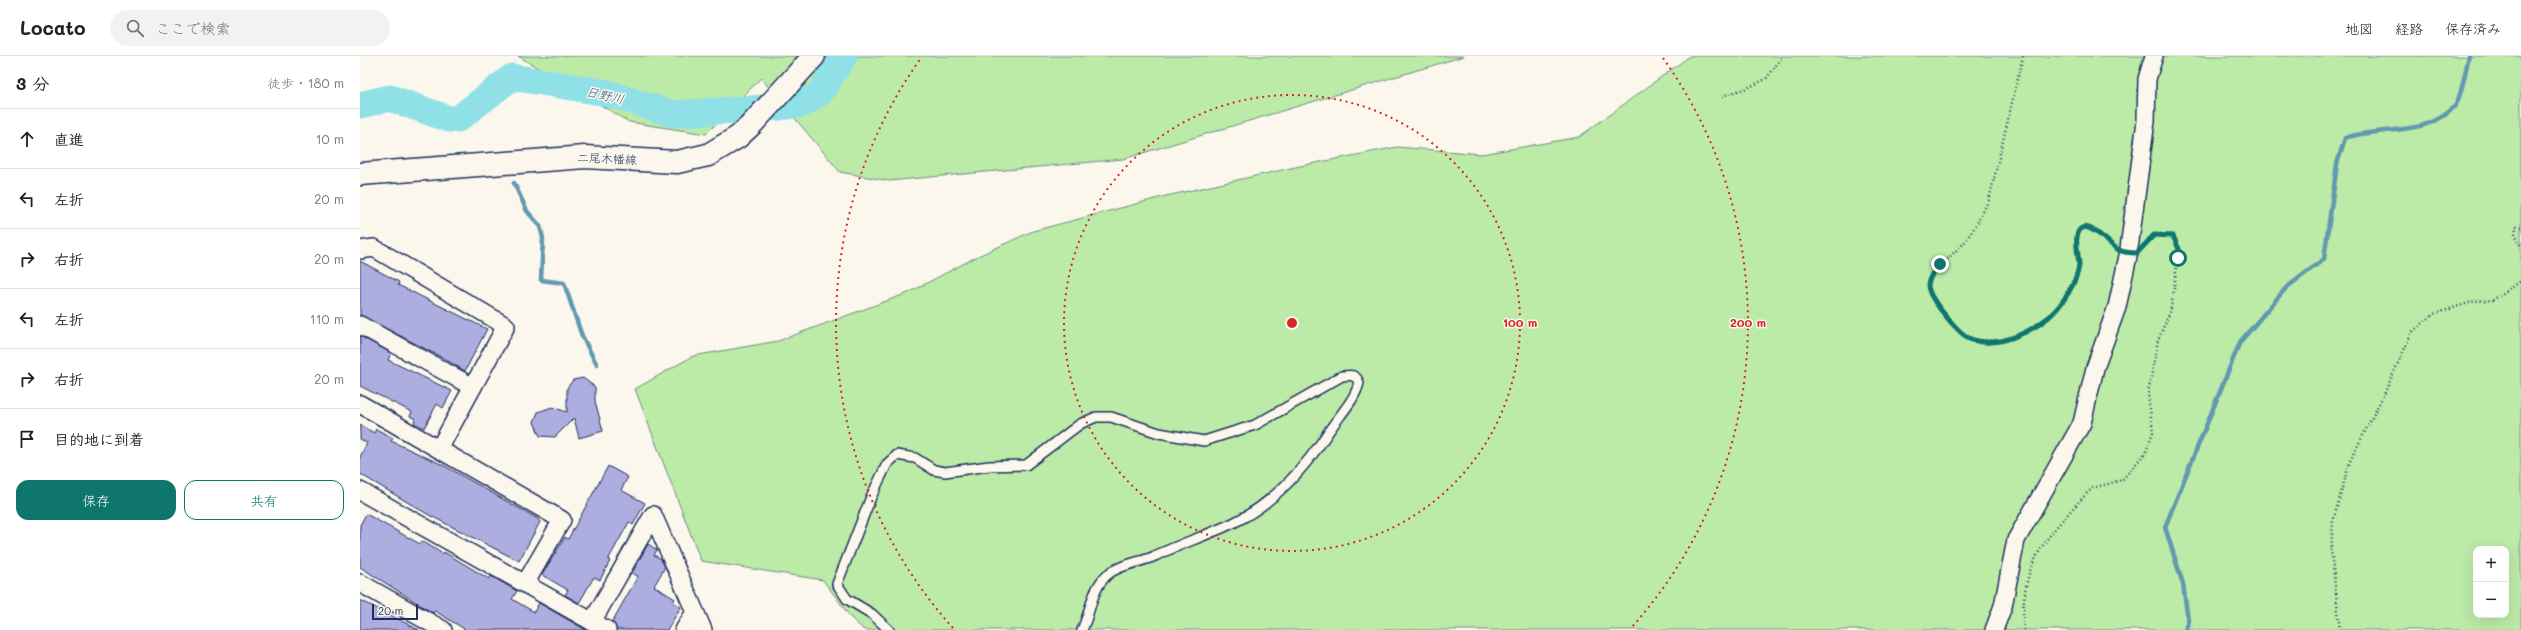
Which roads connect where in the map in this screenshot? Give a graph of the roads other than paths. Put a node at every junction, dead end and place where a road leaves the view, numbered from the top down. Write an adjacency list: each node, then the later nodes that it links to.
1 (814, 56): 3 (main road, 二尾木幡線)
2 (2154, 56): 20 (street)
3 (360, 174)
4 (360, 250): 6 (street)
5 (360, 324): 6 (street)
6 (473, 387): 8 (street)
7 (360, 404): 8 (street)
8 (439, 449): 11 (street)
9 (360, 491): 11 (street)
10 (360, 583): 14 (street)
11 (525, 584): 13 (street)
12 (695, 612): 13 (street); 16 (street); 17 (street)
13 (592, 622): 15 (street)
14 (443, 630)
15 (607, 630)
16 (684, 630)
17 (702, 630)
18 (889, 630): 19 (lane)
19 (1082, 630)
20 (1994, 630)

